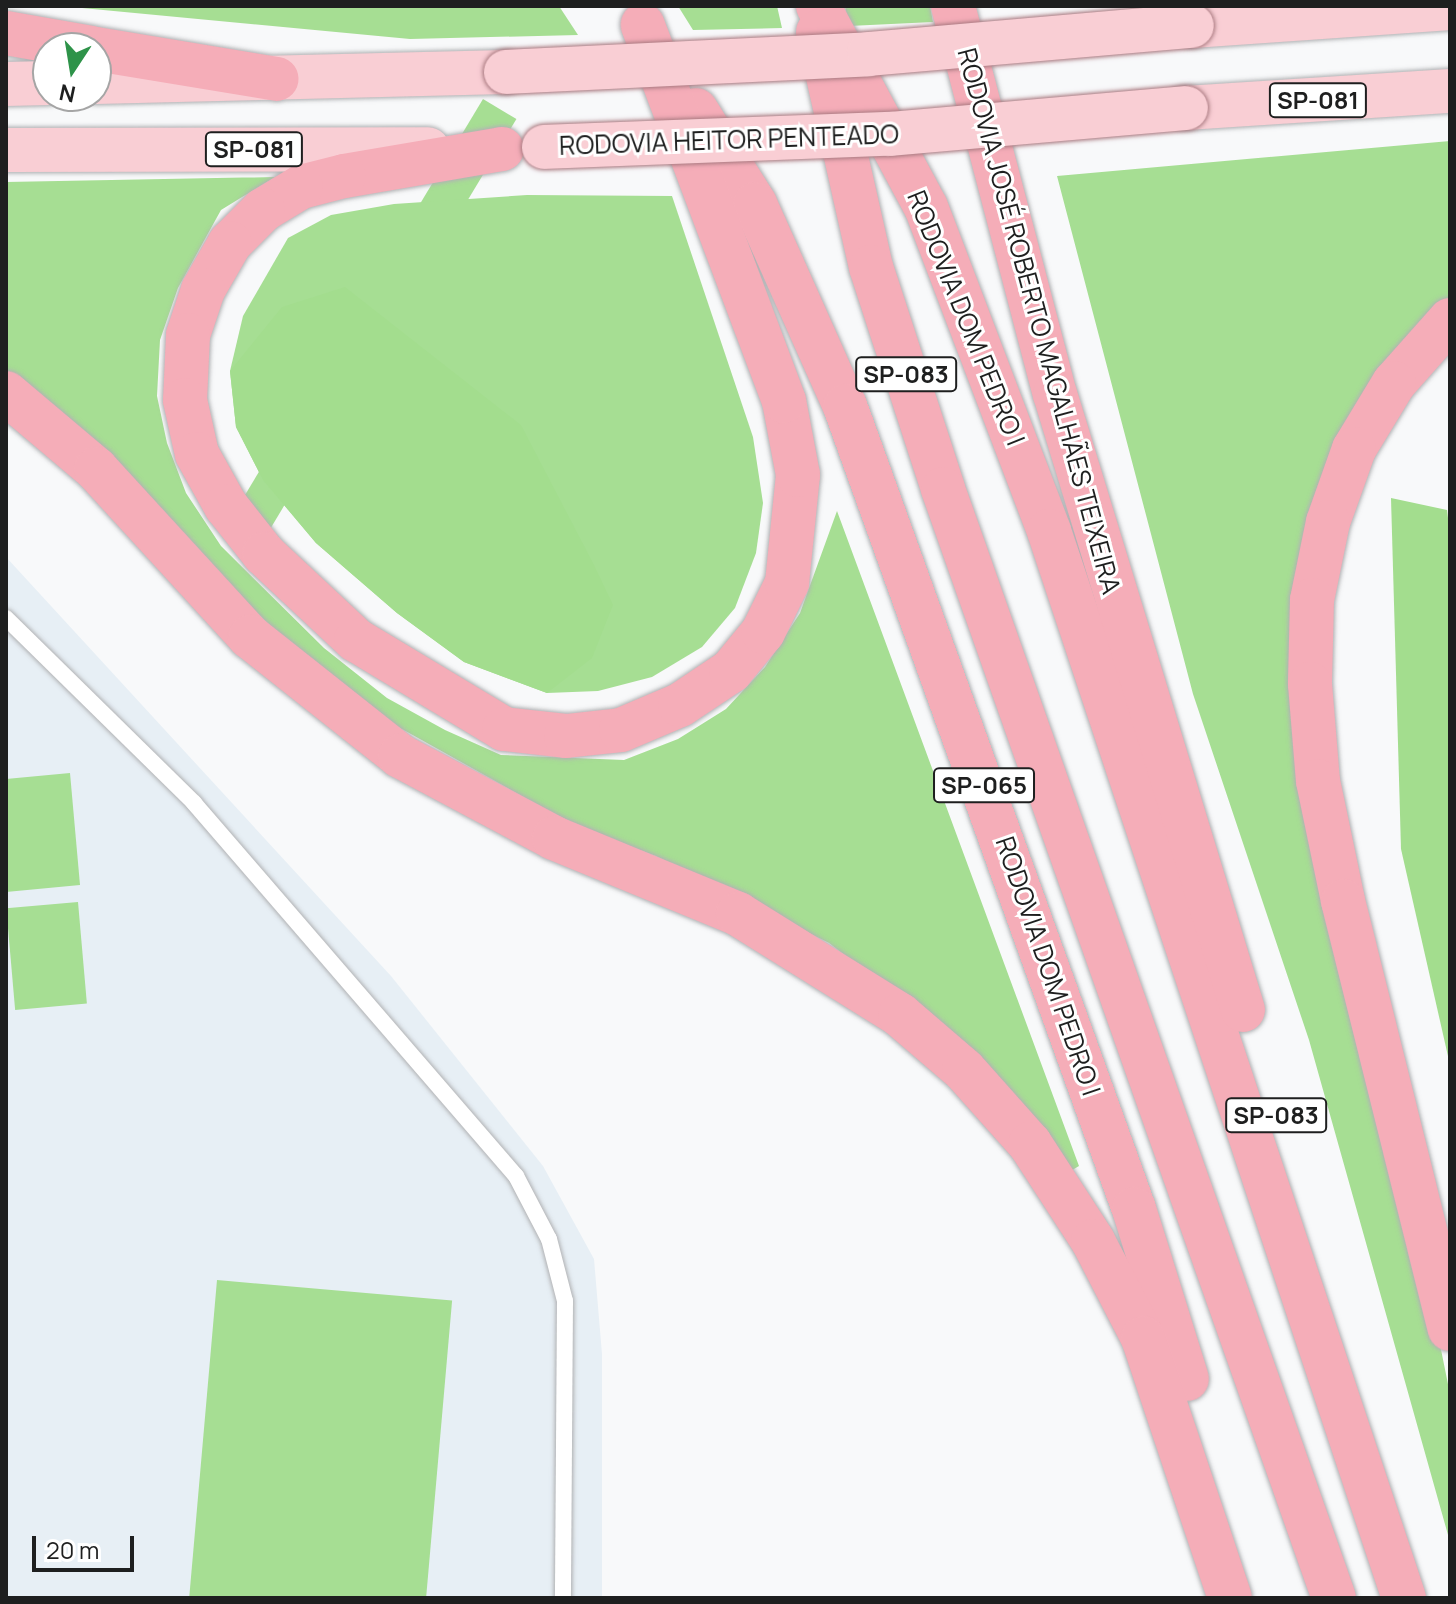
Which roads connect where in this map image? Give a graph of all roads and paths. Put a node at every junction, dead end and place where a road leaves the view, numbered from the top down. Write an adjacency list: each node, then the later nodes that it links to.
1 (815, 6): 22 (highway, SP-083, bridge); 23 (highway, RODOVIA DOM PEDRO I)
2 (953, 6): 24 (highway, RODOVIA JOSÉ ROBERTO MAGALHÃES TEIXEIRA / SP-083)
3 (1450, 8): 8 (main road, bridge)
4 (637, 16): 13 (highway); 21 (highway, RODOVIA DOM PEDRO I / SP-065)
5 (6, 33): 6 (highway)
6 (32, 37)
7 (112, 51): 8 (highway)
8 (277, 79): 9 (main road)
9 (112, 82)
10 (32, 83): 11 (main road)
11 (6, 84)
12 (1450, 91): 13 (main road, RODOVIA HEITOR PENTEADO / SP-081, bridge)
13 (523, 148): 14 (main road, RODOVIA HEITOR PENTEADO / SP-081)
14 (6, 150)
15 (1450, 320): 18 (highway)
16 (6, 393): 20 (highway)
17 (6, 618): 19 (lane)
18 (1450, 1329)
19 (563, 1598)
20 (1230, 1598)
21 (1256, 1598)
22 (1334, 1598)
23 (1404, 1598)
24 (1413, 1598)

